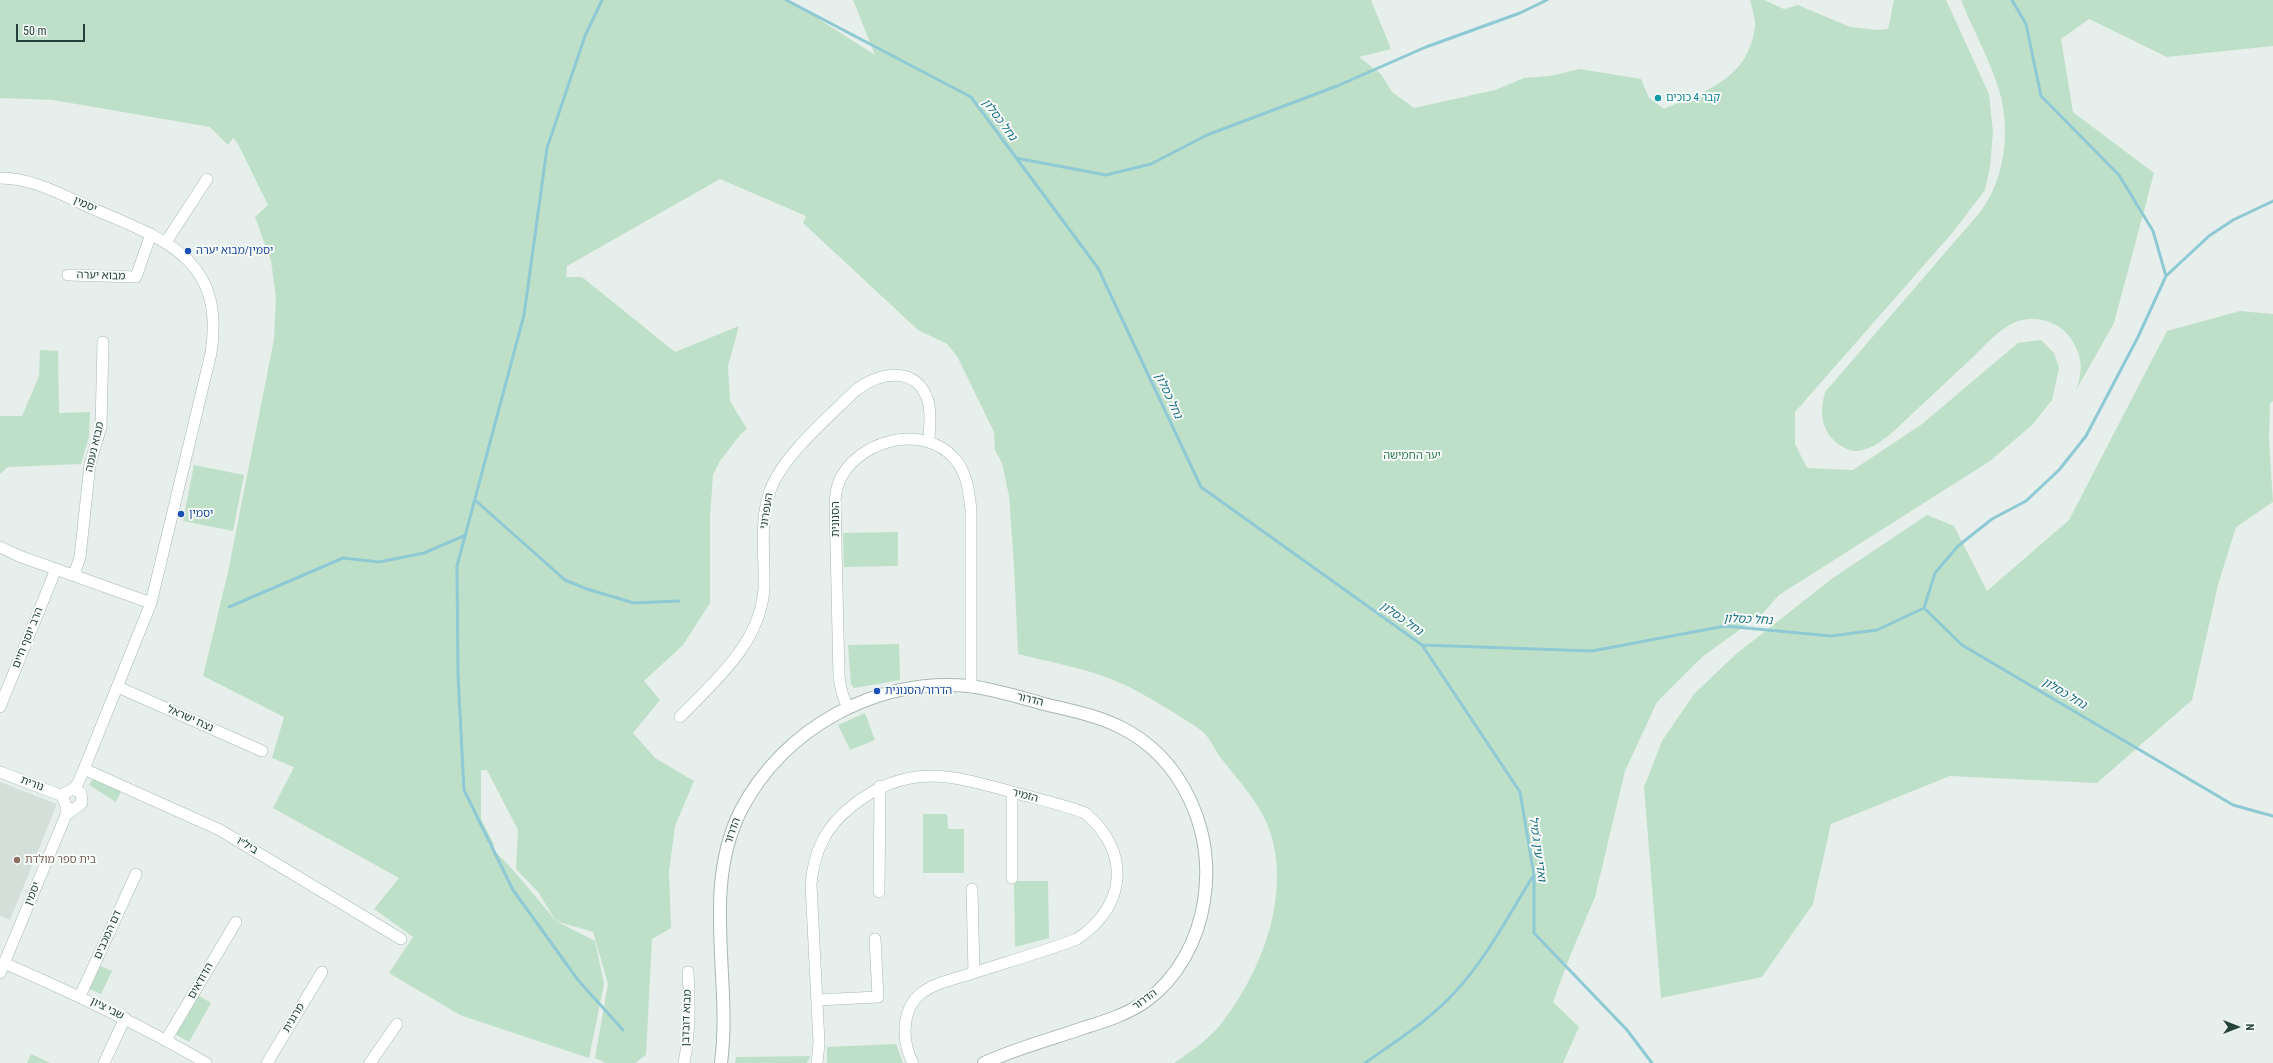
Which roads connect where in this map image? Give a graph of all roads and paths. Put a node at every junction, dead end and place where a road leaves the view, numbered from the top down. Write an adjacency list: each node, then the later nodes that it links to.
1 (0, 178): 3 (street, יסמין)
2 (207, 179): 4 (street)
3 (151, 234): 4 (street, יסמין); 5 (street, מבוא יערה)
4 (166, 242): 11 (street, יסמין)
5 (68, 275)
6 (103, 342): 10 (street, מבוא נעמה)
7 (929, 442): 12 (street, הסנונית); 15 (street, הסנונית); 16 (street, העפרוני)
8 (0, 547): 9 (street)
9 (56, 569): 10 (street); 14 (street, הרב יוסף חיים)
10 (74, 575): 11 (street)
11 (151, 603): 13 (street, יסמין)
12 (971, 686): 15 (street, הדרור); 48 (street, הדרור)
13 (118, 687): 17 (street, נצח ישראל); 18 (street, יסמין)
14 (0, 706)
15 (848, 708): 45 (street, הדרור)
16 (680, 717)
17 (262, 751)
18 (84, 769): 21 (street, יסמין); 29 (street, ביל״ו)
19 (0, 772): 23 (street, נורית)
20 (880, 786): 22 (street, הזמיר); 27 (street); 36 (street, הזמיר)
21 (77, 787): 23 (street); 23 (street, יסמין)
22 (1012, 792): 25 (street); 34 (street, הזמיר)
23 (66, 806): 31 (street, יסמין)
24 (136, 874): 35 (street, דם המכבים)
25 (1012, 878)
26 (972, 889): 34 (street)
27 (880, 892)
28 (236, 922): 39 (street, הדודאים)
29 (401, 939)
30 (875, 939): 36 (street)
31 (2, 968): 35 (street, שבי ציון)
32 (322, 972): 42 (street, מרגנית)
33 (688, 972): 44 (street, מבוא דובדבן)
34 (974, 973): 47 (street, הזמיר)
35 (80, 996): 37 (street, שבי ציון)
36 (817, 1000): 46 (street, הזמיר)
37 (125, 1018): 39 (street, שבי ציון); 40 (street)
38 (398, 1024): 43 (street)
39 (166, 1040): 41 (street, שבי ציון)
40 (104, 1063)
41 (206, 1063)
42 (267, 1063)
43 (370, 1063)
44 (684, 1063)
45 (721, 1063)
46 (817, 1063)
47 (913, 1063)
48 (984, 1063)

